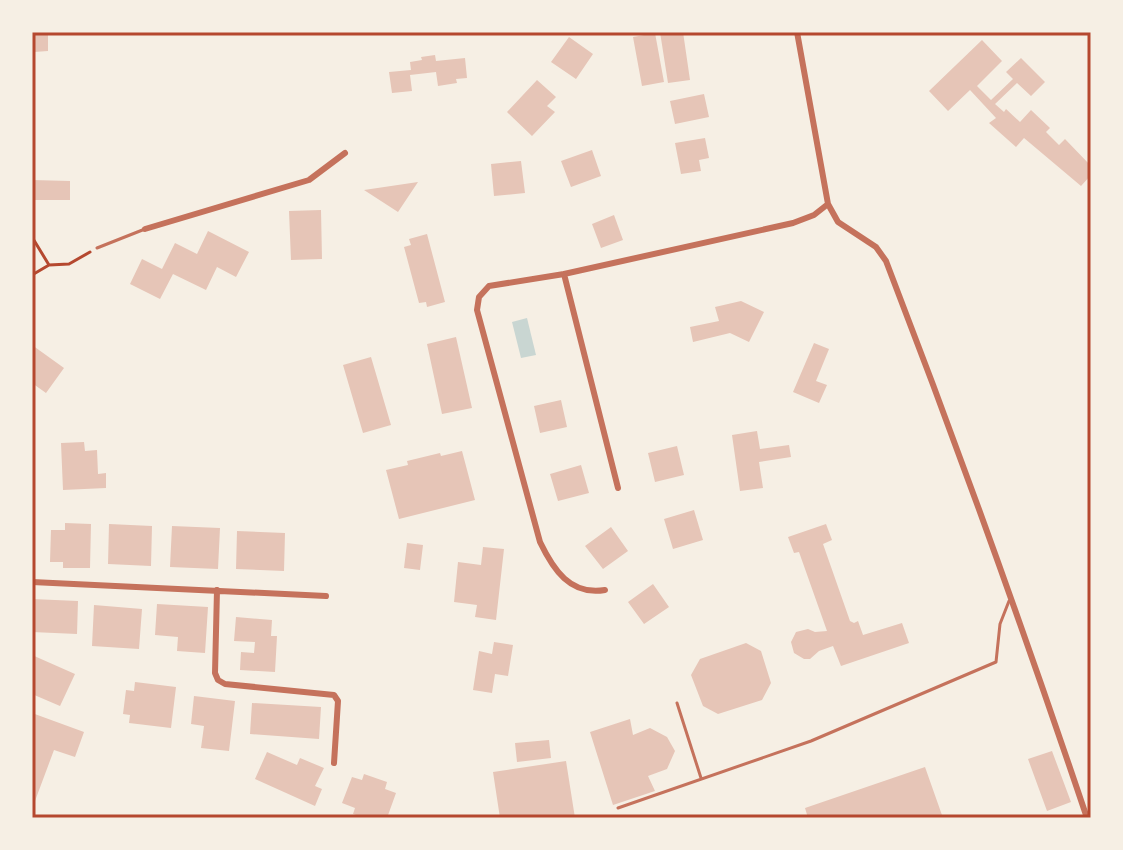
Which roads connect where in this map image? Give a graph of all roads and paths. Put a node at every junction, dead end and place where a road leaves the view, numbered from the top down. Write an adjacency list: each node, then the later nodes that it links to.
1 (797, 32): 3 (street)
2 (345, 153): 4 (street)
3 (828, 204): 8 (street); 15 (street)
4 (145, 229): 6 (lane)
5 (32, 237): 7 (path)
6 (97, 248): 7 (path)
7 (49, 265): 9 (path)
8 (564, 274): 10 (street); 13 (street)
9 (32, 275)
10 (618, 488)
11 (32, 582): 12 (street)
12 (217, 590): 14 (street); 17 (street)
13 (605, 590)
14 (326, 596)
15 (1011, 596): 18 (lane); 20 (street)
16 (677, 703): 18 (lane)
17 (334, 763)
18 (701, 778): 19 (lane)
19 (618, 808)
20 (1087, 818)

